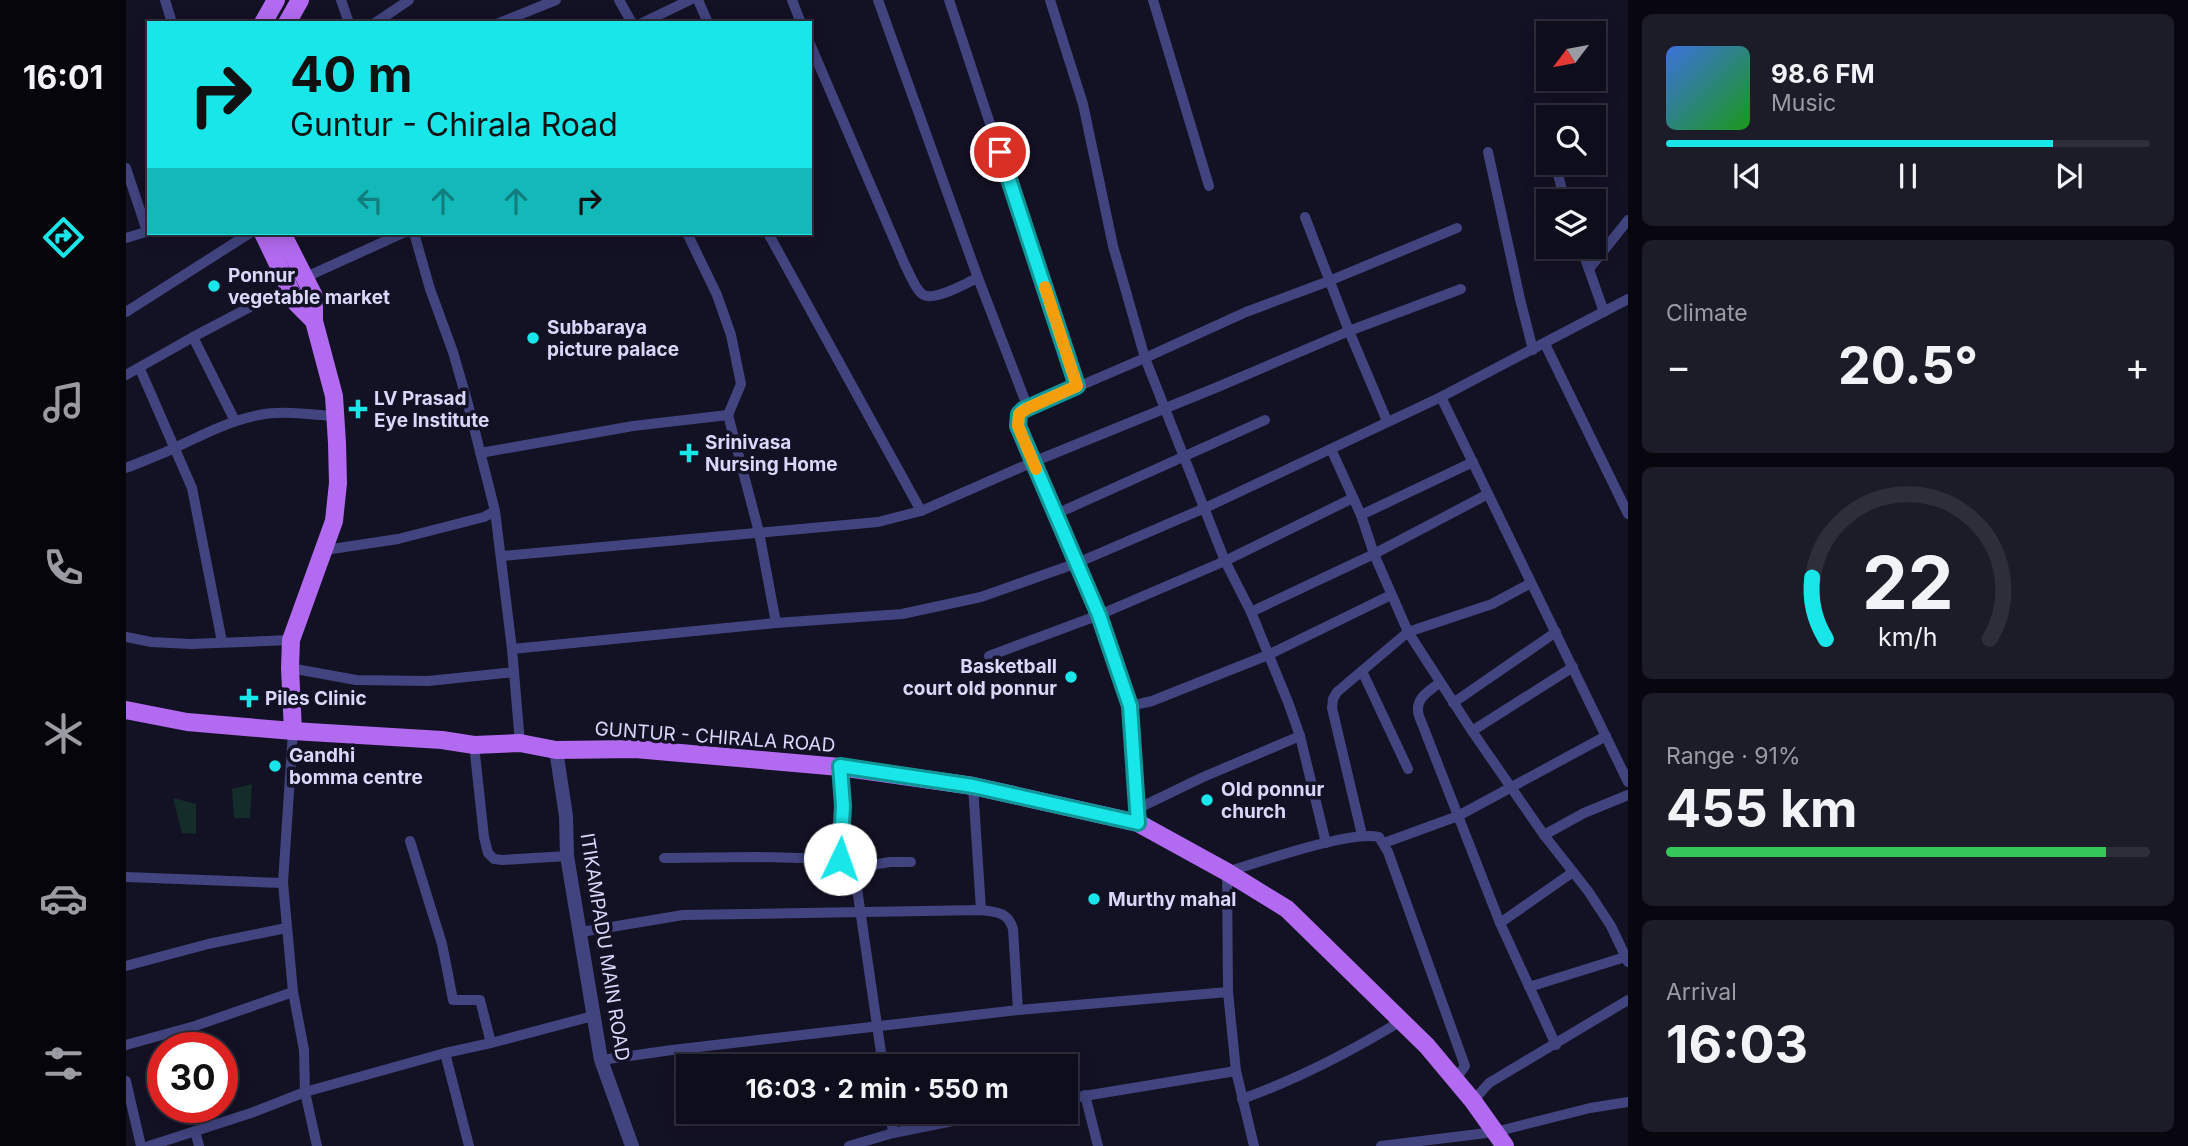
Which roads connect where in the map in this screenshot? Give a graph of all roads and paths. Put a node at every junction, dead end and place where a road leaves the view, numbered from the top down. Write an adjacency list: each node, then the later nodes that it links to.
1 (165, 0): 15 (street)
2 (276, 0): 16 (main road)
3 (300, 0): 17 (main road)
4 (341, 0): 18 (street)
5 (408, 0): 19 (street)
6 (556, 0): 20 (street)
7 (619, 0): 21 (street)
8 (690, 0): 22 (street)
9 (698, 0): 23 (street)
10 (792, 0): 24 (street)
11 (878, 0): 45 (street)
12 (949, 0): 60 (street)
13 (1049, 0): 57 (street)
14 (1153, 0): 28 (street)
15 (171, 21)
16 (264, 21)
17 (288, 21)
18 (348, 21)
19 (378, 21)
20 (504, 21)
21 (631, 21)
22 (646, 21)
23 (707, 21)
24 (800, 21)
25 (812, 49): 45 (street)
26 (1488, 152): 56 (street)
27 (126, 168): 31 (street)
28 (1209, 186)
29 (1305, 217): 46 (street)
30 (1628, 220): 43 (street)
31 (147, 228)
32 (1457, 228): 46 (street)
33 (147, 231): 41 (street)
34 (247, 235): 50 (street)
35 (264, 235): 47 (main road)
36 (283, 235): 44 (main road)
37 (398, 235): 44 (street)
38 (415, 235): 71 (street)
39 (688, 235): 64 (street)
40 (769, 235): 79 (street)
41 (126, 238)
42 (1586, 259): 43 (street)
43 (1590, 269): 51 (street)
44 (306, 277): 52 (main road)
45 (978, 278): 62 (street)
46 (1329, 281): 53 (street); 57 (street)
47 (288, 287): 52 (main road); 54 (street)
48 (1461, 289): 53 (street)
49 (1628, 299): 51 (street)
50 (126, 312)
51 (1604, 312): 55 (street)
52 (314, 321): 65 (main road)
53 (1349, 331): 63 (street); 67 (street)
54 (193, 337): 58 (street); 68 (street)
55 (1545, 344): 56 (street); 82 (street)
56 (1533, 350): 61 (street)
57 (1145, 358): 60 (street); 63 (street)
58 (140, 369): 59 (street); 69 (street)
59 (126, 375)
60 (1077, 386): 62 (street)
61 (1441, 397): 67 (street); 74 (street)
62 (1028, 408): 73 (street)
63 (1164, 409): 72 (street); 73 (street)
64 (729, 415): 71 (street); 84 (street)
65 (335, 416): 68 (street); 85 (main road)
66 (1265, 420): 72 (street)
67 (1387, 421): 70 (street)
68 (235, 422): 69 (street)
69 (175, 448): 75 (street); 99 (street)
70 (1331, 449): 77 (street); 78 (street)
71 (480, 453): 80 (street)
72 (1183, 456): 78 (street); 81 (street)
73 (1033, 462): 79 (street); 81 (street)
74 (1473, 462): 76 (street); 83 (street)
75 (126, 468)
76 (1488, 494): 86 (street); 90 (street)
77 (1353, 498): 83 (street); 88 (street)
78 (1205, 508): 88 (street); 89 (street)
79 (921, 511): 84 (street)
80 (495, 512): 85 (street); 87 (street)
81 (1056, 514): 89 (street)
82 (1628, 514)
83 (1361, 515): 86 (street)
84 (759, 532): 87 (street); 94 (street)
85 (325, 550): 98 (main road)
86 (1374, 554): 91 (street); 92 (street)
87 (502, 556): 100 (street)
88 (1225, 561): 92 (street); 93 (street)
89 (1077, 563): 93 (street); 94 (street)
90 (1531, 583): 95 (street); 96 (street)
91 (1391, 595): 95 (street); 101 (street)
92 (1251, 612): 101 (street)
93 (1099, 615): 102 (street); 109 (street)
94 (776, 623): 100 (street)
95 (1408, 632): 106 (street); 107 (street)
96 (1556, 632): 103 (street); 108 (street)
97 (126, 637): 99 (street)
98 (291, 640): 99 (street); 104 (main road)
99 (222, 642)
100 (512, 649): 105 (street)
101 (1268, 655): 109 (street); 113 (street)
102 (989, 656)
103 (1573, 667): 112 (street); 114 (street)
104 (290, 668): 105 (street); 111 (main road)
105 (514, 671): 115 (street)
106 (1362, 671): 119 (street); 126 (street)
107 (1439, 683): 108 (street); 125 (street)
108 (1453, 703): 112 (street)
109 (1130, 706): 124 (street)
110 (126, 710): 111 (main road, GUNTUR - CHIRALA ROAD)
111 (293, 731): 116 (main road, GUNTUR - CHIRALA ROAD); 139 (street)
112 (1472, 731): 122 (street)
113 (1300, 736): 124 (street); 130 (street)
114 (1606, 736): 120 (street); 122 (street)
115 (520, 743): 116 (main road, GUNTUR - CHIRALA ROAD); 117 (main road, GUNTUR - CHIRALA ROAD)
116 (474, 745): 131 (street)
117 (556, 750): 118 (main road, GUNTUR - CHIRALA ROAD); 131 (street, ITIKAMPADU MAIN ROAD)
118 (840, 766): 121 (main road, GUNTUR - CHIRALA ROAD); 133 (street)
119 (1408, 769)
120 (1628, 782)
121 (973, 786): 124 (main road, GUNTUR - CHIRALA ROAD); 140 (street)
122 (1511, 787): 125 (street); 127 (street)
123 (1628, 794): 127 (street)
124 (1138, 815): 136 (main road, GUNTUR - CHIRALA ROAD)
125 (1458, 816): 129 (street); 142 (street)
126 (1362, 835): 129 (street); 130 (street)
127 (1544, 835): 137 (street)
128 (410, 841): 155 (street)
129 (1384, 843): 162 (street)
130 (1326, 844): 136 (street)
131 (567, 856): 144 (street, ITIKAMPADU MAIN ROAD)
132 (664, 858): 133 (street)
133 (840, 859): 135 (street)
134 (911, 862): 135 (street)
135 (855, 868): 141 (street)
136 (1227, 872): 149 (street); 153 (main road, GUNTUR - CHIRALA ROAD)
137 (1573, 873): 142 (street); 145 (street)
138 (126, 877): 139 (street)
139 (283, 883): 143 (street)
140 (981, 910): 141 (street); 151 (street)
141 (861, 911): 144 (street); 154 (street)
142 (1500, 923): 147 (street)
143 (286, 928): 146 (street); 148 (street)
144 (581, 932): 152 (street, ITIKAMPADU MAIN ROAD)
145 (1627, 959): 147 (street)
146 (126, 966)
147 (1529, 987): 157 (street)
148 (293, 992): 156 (street); 164 (street)
149 (1228, 992): 151 (street); 161 (street)
150 (1628, 1000): 157 (street)
151 (1018, 1010): 154 (street)
152 (593, 1016): 155 (street); 160 (street, ITIKAMPADU MAIN ROAD)
153 (1401, 1021): 162 (main road, GUNTUR - CHIRALA ROAD); 167 (street)
154 (878, 1027): 159 (street); 160 (street)
155 (491, 1044): 158 (street)
156 (126, 1045)
157 (1556, 1045): 168 (street)
158 (445, 1053): 164 (street); 179 (street)
159 (881, 1054)
160 (601, 1060): 180 (street, ITIKAMPADU MAIN ROAD)
161 (1236, 1071): 165 (street); 167 (street)
162 (1455, 1080): 168 (main road, GUNTUR - CHIRALA ROAD)
163 (126, 1081): 175 (street)
164 (305, 1092): 172 (street); 178 (street)
165 (1085, 1095): 166 (street); 182 (street)
166 (1078, 1096)
167 (1242, 1099): 183 (street)
168 (1473, 1101): 174 (main road, GUNTUR - CHIRALA ROAD)
169 (1628, 1102): 174 (street)
170 (892, 1124): 173 (street)
171 (938, 1124): 173 (street)
172 (195, 1131): 176 (street); 177 (street)
173 (893, 1133): 181 (street)
174 (1500, 1139): 184 (street)
175 (141, 1146)
176 (149, 1146)
177 (199, 1146)
178 (317, 1146)
179 (469, 1146)
180 (632, 1146)
181 (849, 1146)
182 (1098, 1146)
183 (1254, 1146)
184 (1382, 1146)

